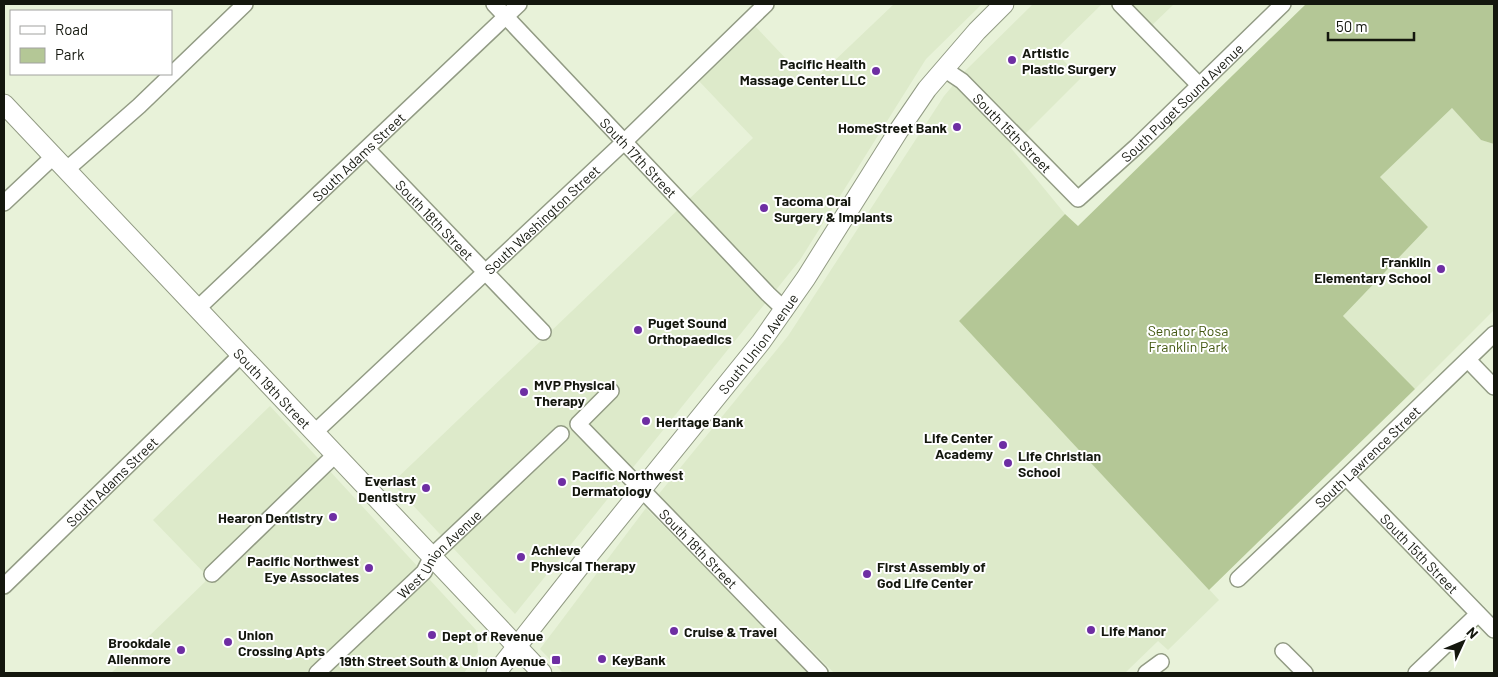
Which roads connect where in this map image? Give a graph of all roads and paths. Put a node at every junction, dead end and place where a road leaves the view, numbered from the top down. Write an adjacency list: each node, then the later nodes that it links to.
1 (245, 4): 10 (street)
2 (494, 4): 8 (street, South 17th Street)
3 (519, 4): 8 (street, South Adams Street)
4 (766, 4): 14 (street, South Washington Street)
5 (1004, 4): 9 (main road, South Union Avenue)
6 (1120, 4): 12 (street)
7 (1283, 4): 12 (street, South Puget Sound Avenue)
8 (506, 16): 14 (street, South 17th Street); 15 (street, South Adams Street)
9 (944, 69): 17 (street, South 15th Street); 21 (main road, South Union Avenue)
10 (172, 74)
11 (171, 75): 16 (street)
12 (1199, 85): 17 (street, South Puget Sound Avenue)
13 (4, 104): 16 (main road, South 19th Street)
14 (624, 142): 19 (street, South Washington Street); 21 (street, South 17th Street)
15 (367, 149): 19 (street, South 18th Street); 20 (street, South Adams Street)
16 (60, 163): 18 (street); 20 (main road, South 19th Street)
17 (1078, 199)
18 (4, 203)
19 (484, 272): 22 (street, South 18th Street); 28 (street, South Washington Street)
20 (197, 308): 24 (main road, South 19th Street)
21 (785, 310): 32 (main road, South Union Avenue)
22 (543, 332)
23 (1494, 334): 25 (street, South Lawrence Street)
24 (241, 356): 28 (main road, South 19th Street); 36 (street, South Adams Street)
25 (1468, 360): 26 (street); 31 (street, South Lawrence Street)
26 (1494, 387)
27 (611, 391): 32 (street, South 18th Street)
28 (315, 432): 30 (main road, South 19th Street)
29 (561, 434): 33 (street, West Union Avenue)
30 (336, 454): 33 (main road, South 19th Street); 34 (street)
31 (1346, 477): 35 (street, South Lawrence Street); 37 (street, South 15th Street)
32 (642, 489): 39 (main road, South Union Avenue); 45 (street, South 18th Street)
33 (432, 556): 39 (main road, South 19th Street); 42 (street, West Union Avenue)
34 (212, 574)
35 (1238, 579)
36 (4, 586)
37 (1478, 614): 38 (street, South 15th Street); 48 (street)
38 (1494, 630)
39 (516, 647): 43 (main road, South Union Avenue); 44 (main road, South 19th Street)
40 (1283, 651): 47 (street)
41 (1161, 662): 46 (street)
42 (317, 673)
43 (496, 673)
44 (542, 673)
45 (820, 673)
46 (1146, 673)
47 (1305, 673)
48 (1416, 673)

